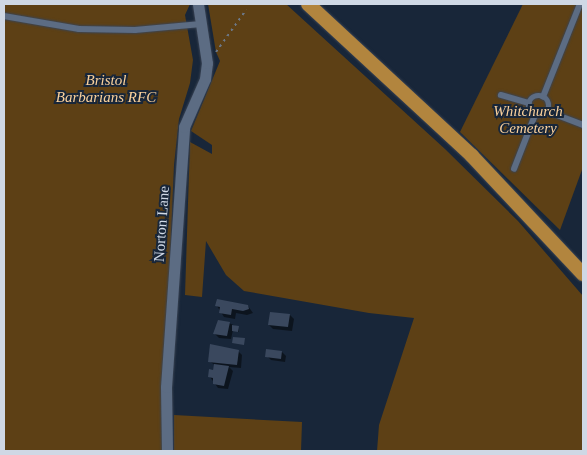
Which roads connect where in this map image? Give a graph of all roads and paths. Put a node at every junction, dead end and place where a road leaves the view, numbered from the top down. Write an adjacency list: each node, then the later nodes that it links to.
1 (198, 4): 6 (street, Norton Lane)
2 (308, 4): 15 (highway)
3 (580, 4): 9 (lane)
4 (246, 10): 7 (path)
5 (4, 16): 6 (lane)
6 (201, 24): 16 (street, Norton Lane)
7 (216, 52)
8 (501, 94): 10 (lane)
9 (543, 97): 10 (lane); 11 (lane)
10 (529, 104): 12 (lane)
11 (547, 111): 12 (lane); 13 (lane)
12 (535, 115): 14 (lane)
13 (583, 125)
14 (514, 169)
15 (583, 274)
16 (167, 451)

